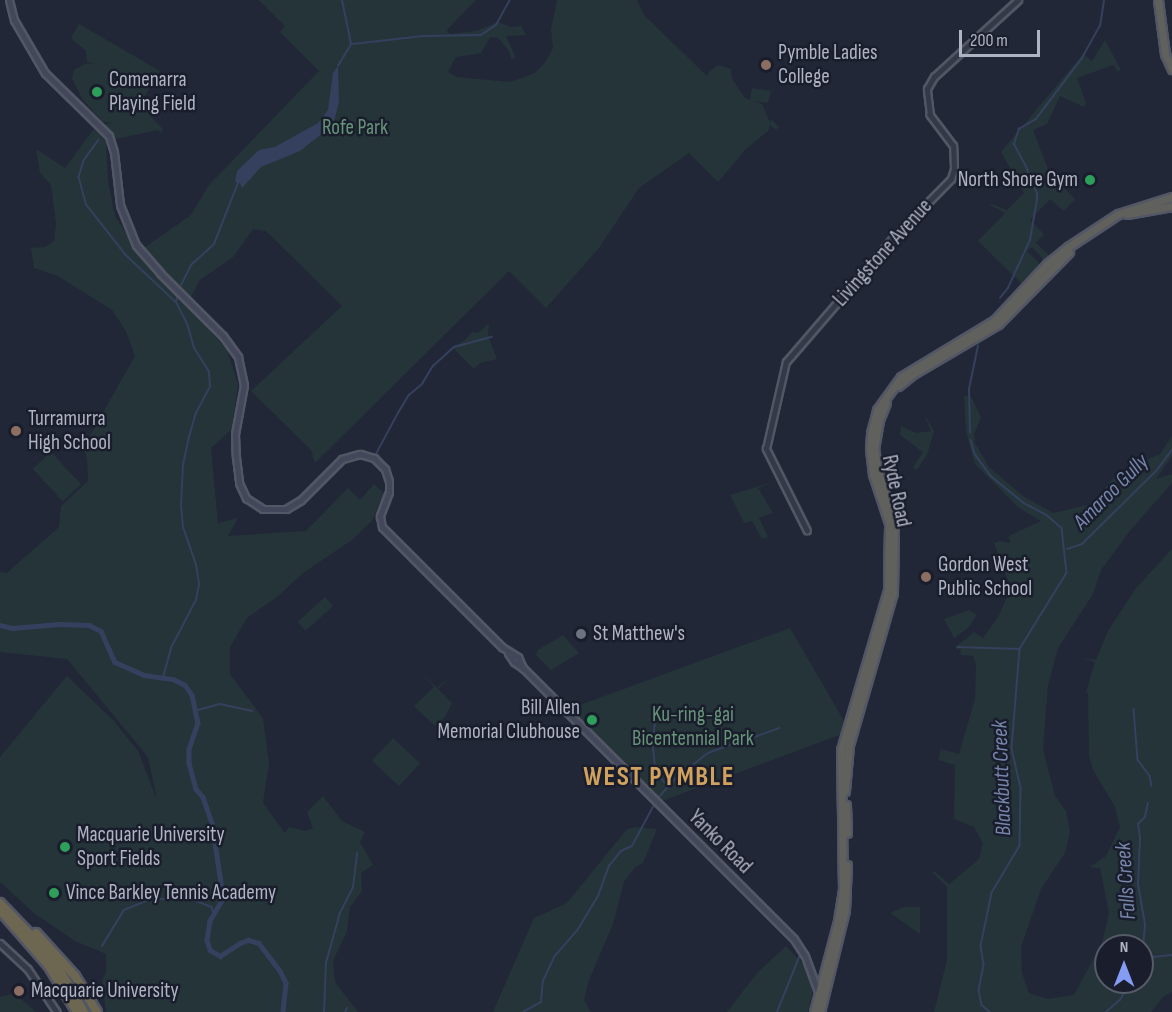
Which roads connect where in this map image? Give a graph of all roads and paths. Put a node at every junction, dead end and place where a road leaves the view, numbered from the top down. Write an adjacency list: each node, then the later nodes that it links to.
1 (9, 0): 15 (main road, Yanko Road)
2 (1017, 0): 10 (street, Livingstone Avenue)
3 (1159, 0): 4 (highway); 5 (highway)
4 (1172, 62)
5 (1172, 69)
6 (1172, 192): 9 (highway)
7 (1172, 199): 9 (highway, Ryde Road)
8 (1172, 206): 9 (highway)
9 (1128, 212): 17 (highway, Ryde Road)
10 (807, 531)
11 (0, 903): 13 (highway)
12 (0, 910): 20 (highway)
13 (16, 918): 21 (highway); 22 (highway)
14 (0, 943): 19 (street)
15 (809, 968): 16 (main road, Yanko Road); 17 (main road, Yanko Road)
16 (812, 975): 17 (main road); 18 (main road, Yanko Road)
17 (823, 982): 18 (highway, Ryde Road); 24 (highway, Ryde Road)
18 (819, 994): 23 (highway, Ryde Road)
19 (57, 1012)
20 (77, 1012)
21 (84, 1012)
22 (97, 1012)
23 (814, 1012)
24 (820, 1012)

